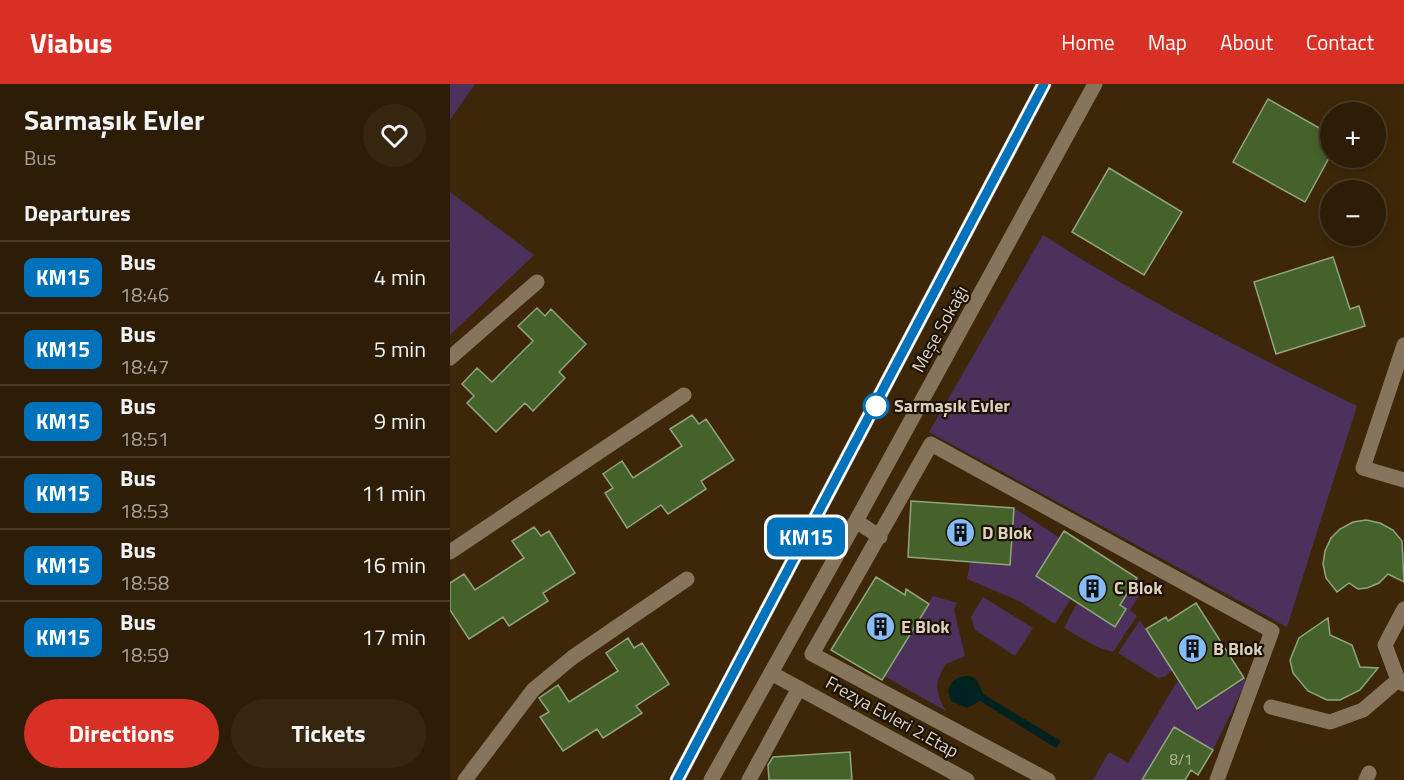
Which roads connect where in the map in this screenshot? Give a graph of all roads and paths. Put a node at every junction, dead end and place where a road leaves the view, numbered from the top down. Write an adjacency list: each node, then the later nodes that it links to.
1 (1044, 84): 18 (street, Meşe Sokağı)
2 (1095, 84): 8 (street, Meşe Sokağı)
3 (537, 282): 5 (street)
4 (1404, 345): 7 (street)
5 (450, 358)
6 (684, 394): 10 (street)
7 (1404, 480)
8 (856, 521): 9 (street); 13 (street, Meşe Sokağı)
9 (880, 537): 22 (street); 23 (street)
10 (450, 552)
11 (687, 579): 17 (street)
12 (1404, 609): 14 (street)
13 (771, 673): 15 (street, Frezya Evleri 2.Etap); 19 (street, Meşe Sokağı)
14 (1401, 682): 16 (street)
15 (799, 688): 20 (street, Frezya Evleri 2.Etap); 21 (street, Frezya Evleri 2.Etap)
16 (1271, 707)
17 (469, 779)
18 (677, 780)
19 (711, 780)
20 (749, 780)
21 (967, 780)
22 (1048, 780)
23 (1217, 780)

